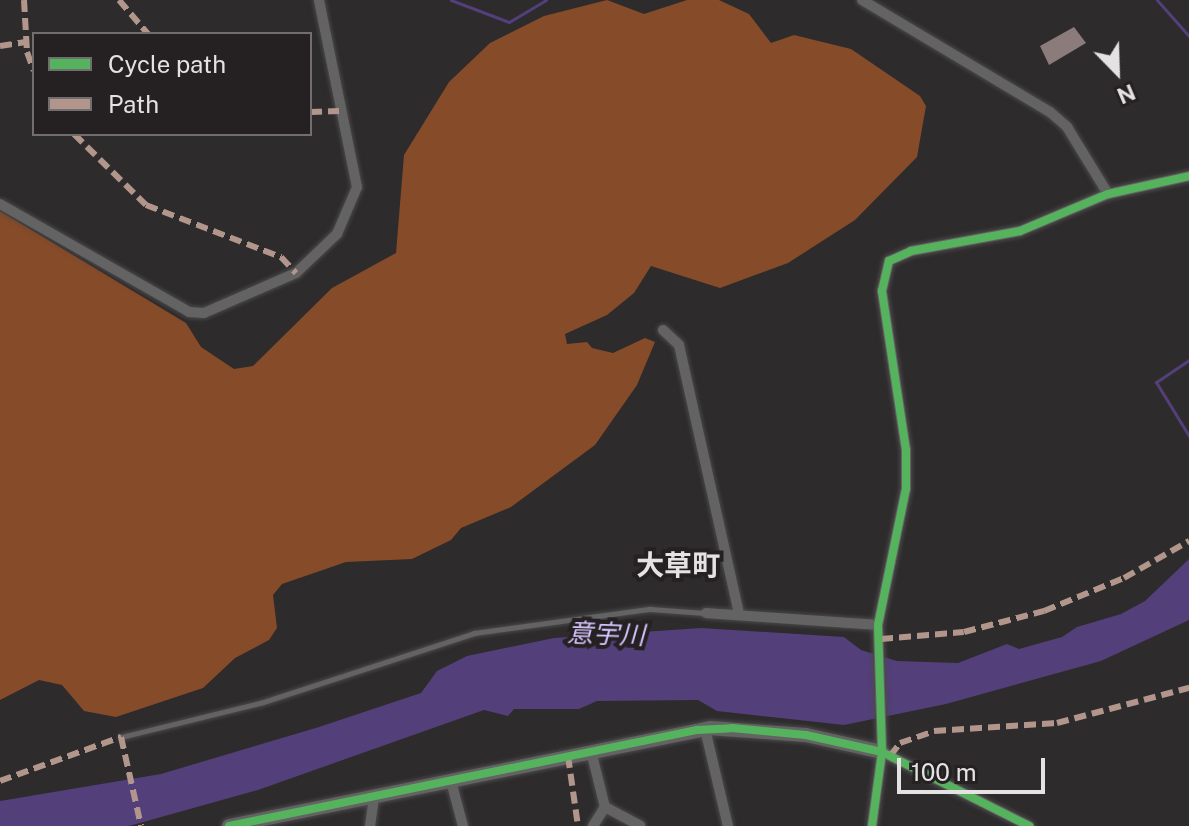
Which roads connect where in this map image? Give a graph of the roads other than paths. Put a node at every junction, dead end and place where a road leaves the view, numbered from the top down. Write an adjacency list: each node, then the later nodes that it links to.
1 (319, 0): 5 (street)
2 (862, 0): 4 (street)
3 (1189, 176): 4 (street)
4 (1108, 194): 9 (street)
5 (0, 204)
6 (663, 330): 8 (street)
7 (706, 613): 8 (street); 11 (lane)
8 (739, 614): 9 (street)
9 (878, 625): 12 (street)
10 (705, 729): 12 (street); 13 (street); 22 (street)
11 (121, 737)
12 (882, 747): 23 (street); 24 (street)
13 (591, 751): 14 (street); 16 (street)
14 (451, 781): 15 (street); 19 (street)
15 (374, 796): 17 (street); 18 (street)
16 (605, 807): 20 (street); 21 (street)
17 (229, 826)
18 (370, 826)
19 (463, 826)
20 (593, 826)
21 (640, 826)
22 (728, 826)
23 (872, 826)
24 (1029, 826)

